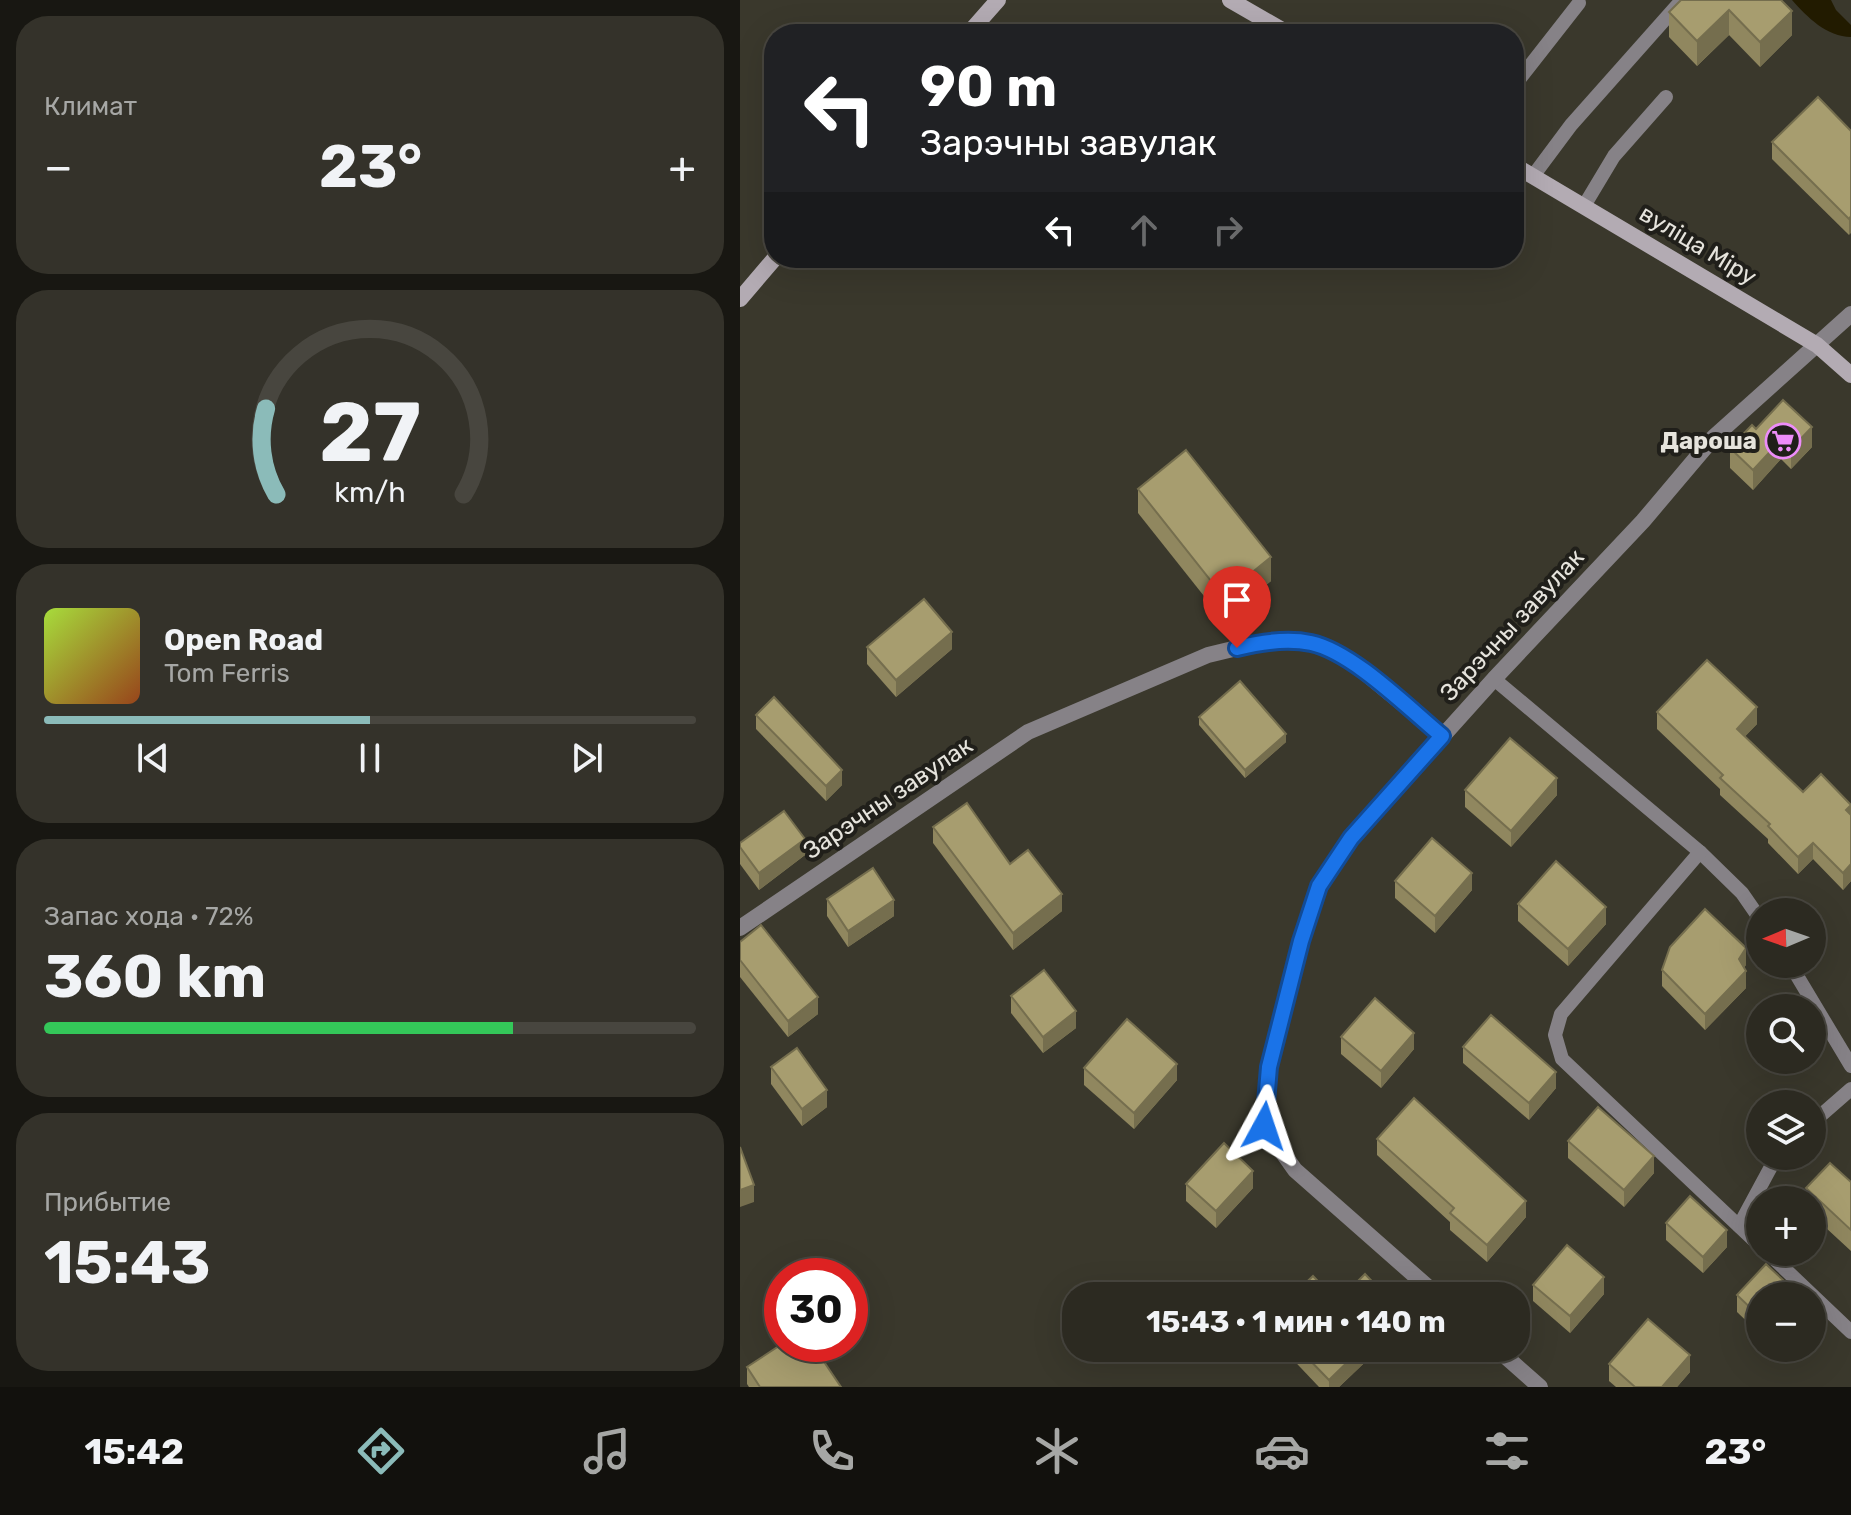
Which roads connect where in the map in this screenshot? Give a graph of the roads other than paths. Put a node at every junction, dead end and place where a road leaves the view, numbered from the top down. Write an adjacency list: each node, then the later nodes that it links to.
1 (998, 0): 5 (street)
2 (1230, 0): 6 (street)
3 (1682, 0): 10 (lane)
4 (1579, 3): 7 (lane)
5 (977, 24)
6 (1272, 24)
7 (1524, 73)
8 (1666, 97): 11 (lane)
9 (1524, 171): 10 (street, вуліца Міру)
10 (1533, 176): 11 (street, вуліца Міру)
11 (1584, 206): 15 (street, вуліца Міру)
12 (766, 268): 13 (street)
13 (740, 299)
14 (1851, 314): 15 (street, Зарэчны завулак)
15 (1817, 345): 16 (street, вуліца Міру); 17 (street, Зарэчны завулак)
16 (1851, 375)
17 (1494, 679): 18 (street, Зарэчны завулак); 19 (lane)
18 (1442, 736): 21 (street, Зарэчны завулак); 30 (street)
19 (1700, 852): 20 (lane); 27 (lane)
20 (1746, 899)
21 (740, 928)
22 (1798, 978): 23 (lane)
23 (1851, 1066)
24 (1851, 1089): 25 (lane)
25 (1826, 1111)
26 (1769, 1170): 27 (lane)
27 (1739, 1226): 28 (lane)
28 (1746, 1233)
29 (1782, 1266): 31 (lane)
30 (1422, 1282)
31 (1851, 1332)
32 (1512, 1362): 33 (street)
33 (1540, 1387)

